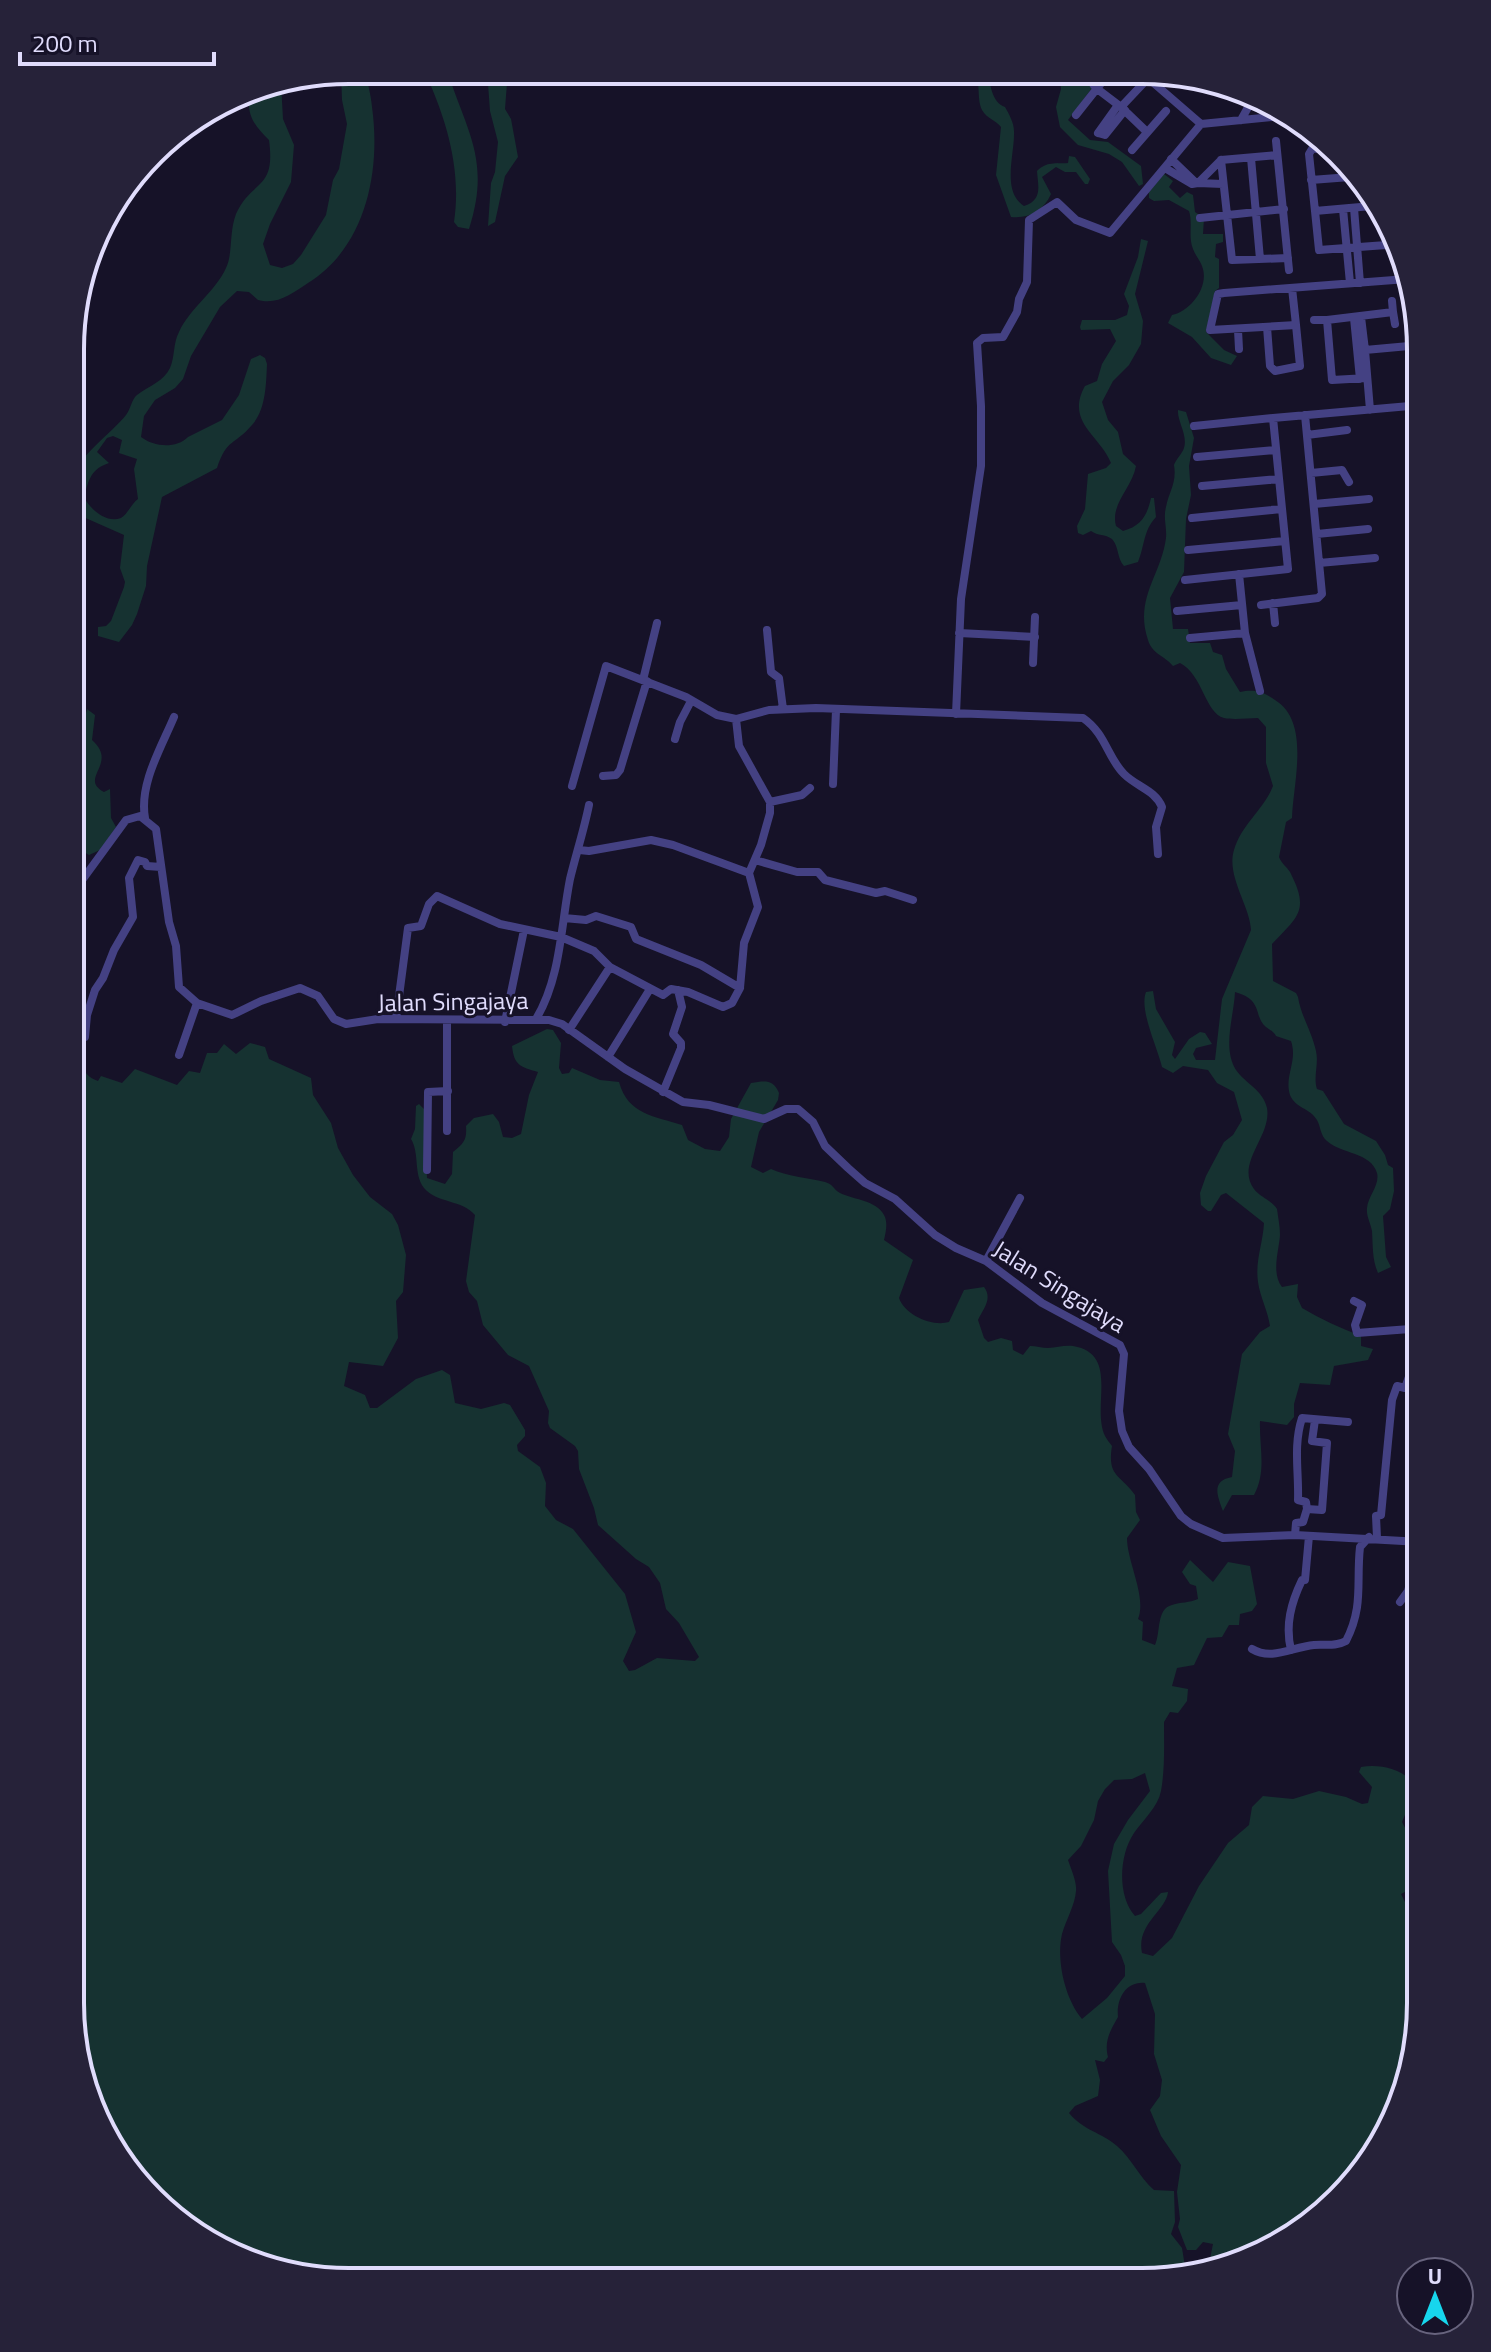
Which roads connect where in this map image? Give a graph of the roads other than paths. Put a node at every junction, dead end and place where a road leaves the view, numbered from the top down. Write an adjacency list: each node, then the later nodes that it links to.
1 (1093, 84): 5 (street)
2 (1099, 84): 5 (street)
3 (1143, 84): 7 (street)
4 (1160, 85): 12 (street)
5 (1096, 88): 7 (street); 9 (street)
6 (1249, 106): 11 (street)
7 (1122, 107): 13 (street)
8 (1166, 111): 13 (street)
9 (1076, 115)
10 (1271, 117): 11 (street)
11 (1241, 120): 12 (street)
12 (1201, 124): 19 (street)
13 (1147, 132): 16 (street)
14 (1276, 141): 17 (street)
15 (1315, 149): 23 (street)
16 (1132, 150)
17 (1277, 155): 18 (street); 28 (street)
18 (1251, 158): 20 (street); 31 (street)
19 (1171, 159): 21 (street); 24 (street)
20 (1221, 160): 24 (street); 25 (street)
21 (1165, 168): 24 (street); 88 (street)
22 (1343, 178): 23 (street)
23 (1311, 180): 30 (street)
24 (1197, 183): 25 (street)
25 (1223, 184): 32 (street)
26 (1365, 207): 27 (street)
27 (1354, 208): 29 (street); 35 (street)
28 (1284, 209): 31 (street); 36 (street)
29 (1343, 209): 30 (street); 35 (street)
30 (1315, 211): 35 (street)
31 (1255, 213): 32 (street); 37 (street)
32 (1226, 216): 33 (street); 37 (street)
33 (1200, 218)
34 (1386, 245): 35 (street)
35 (1352, 249): 40 (street)
36 (1288, 258): 37 (street); 38 (street)
37 (1260, 259)
38 (1289, 270)
39 (1398, 280): 40 (street)
40 (1355, 283): 41 (street)
41 (1292, 288): 48 (street); 50 (street)
42 (1392, 301): 43 (street)
43 (1393, 312): 44 (street); 47 (street)
44 (1357, 318): 46 (street); 53 (street)
45 (1314, 320): 46 (street)
46 (1327, 320): 54 (street)
47 (1395, 324)
48 (1296, 325): 49 (street); 49 (street)
49 (1267, 327): 50 (street)
50 (1238, 330): 52 (street)
51 (1407, 346): 53 (street)
52 (1239, 349)
53 (1361, 350): 54 (street)
54 (1364, 379): 56 (street)
55 (1407, 406): 56 (street)
56 (1370, 410): 57 (street)
57 (1305, 415): 58 (street); 61 (street)
58 (1273, 418): 59 (street); 62 (street)
59 (1194, 426)
60 (1347, 430): 61 (street)
61 (1307, 435): 64 (street)
62 (1276, 450): 63 (street); 65 (street)
63 (1197, 457)
64 (1311, 473): 66 (street); 69 (street)
65 (1279, 479): 67 (street); 70 (street)
66 (1349, 482)
67 (1202, 486)
68 (1369, 499): 69 (street)
69 (1314, 504): 73 (street)
70 (1281, 509): 71 (street); 74 (street)
71 (1192, 518)
72 (1368, 529): 73 (street)
73 (1317, 534): 77 (street)
74 (1285, 541): 75 (street); 78 (street)
75 (1188, 550)
76 (1375, 558): 77 (street)
77 (1319, 563): 80 (street)
78 (1239, 574): 79 (street); 81 (street)
79 (1185, 580)
80 (1273, 603): 82 (street); 86 (street)
81 (1242, 605): 83 (street); 89 (street)
82 (1261, 605)
83 (1177, 611)
84 (1035, 617): 90 (street)
85 (657, 623): 93 (street)
86 (1275, 623)
87 (767, 630): 96 (street)
88 (959, 633): 90 (street); 98 (street)
89 (1245, 633): 91 (street); 94 (street)
90 (1035, 637): 92 (street)
91 (1190, 638)
92 (1033, 663)
93 (645, 680): 95 (street); 102 (street); 104 (street)
94 (1260, 691)
95 (691, 701): 100 (street); 101 (street)
96 (783, 709): 97 (street); 100 (street)
97 (836, 710): 98 (street); 103 (street)
98 (956, 714): 110 (street)
99 (174, 717): 108 (street)
100 (736, 719): 106 (street)
101 (675, 739)
102 (603, 776)
103 (833, 784)
104 (572, 786)
105 (810, 788): 106 (street)
106 (770, 802): 111 (street)
107 (589, 805): 109 (street)
108 (145, 818): 112 (street); 114 (street)
109 (579, 850): 113 (street); 116 (street)
110 (1158, 854)
111 (755, 860): 113 (street); 115 (street)
112 (161, 867): 123 (street); 129 (street)
113 (749, 873): 120 (street)
114 (84, 878)
115 (913, 900)
116 (564, 918): 118 (street); 120 (street)
117 (524, 930): 118 (street); 124 (street); 127 (street)
118 (561, 937): 119 (street); 125 (street)
119 (610, 967): 121 (street); 128 (street)
120 (740, 988): 122 (street)
121 (650, 989): 122 (street); 131 (street)
122 (678, 990): 133 (street)
123 (197, 1003): 124 (street, Jalan Singajaya); 130 (street)
124 (396, 1019): 126 (street, Jalan Singajaya)
125 (536, 1019): 127 (street, Jalan Singajaya); 128 (street, Jalan Singajaya)
126 (447, 1020): 127 (street, Jalan Singajaya); 132 (street)
127 (505, 1022)
128 (569, 1030): 131 (street, Jalan Singajaya)
129 (85, 1037)
130 (179, 1055)
131 (608, 1057): 133 (street, Jalan Singajaya)
132 (448, 1091): 134 (street); 135 (street)
133 (663, 1092): 137 (street, Jalan Singajaya)
134 (447, 1131)
135 (427, 1170)
136 (1020, 1198): 137 (street)
137 (986, 1261): 144 (street, Jalan Singajaya)
138 (1354, 1301): 139 (street)
139 (1406, 1329)
140 (1406, 1384): 146 (street)
141 (1315, 1420): 142 (street); 143 (street); 143 (street)
142 (1348, 1422)
143 (1307, 1509): 144 (street)
144 (1295, 1535): 145 (street, Jalan Singajaya)
145 (1309, 1536): 146 (street, Jalan Singajaya); 151 (street)
146 (1373, 1538): 147 (street, Jalan Singajaya); 151 (street)
147 (1406, 1541)
148 (1406, 1593): 149 (street)
149 (1400, 1602)
150 (1252, 1649): 151 (street)
151 (1291, 1650)

